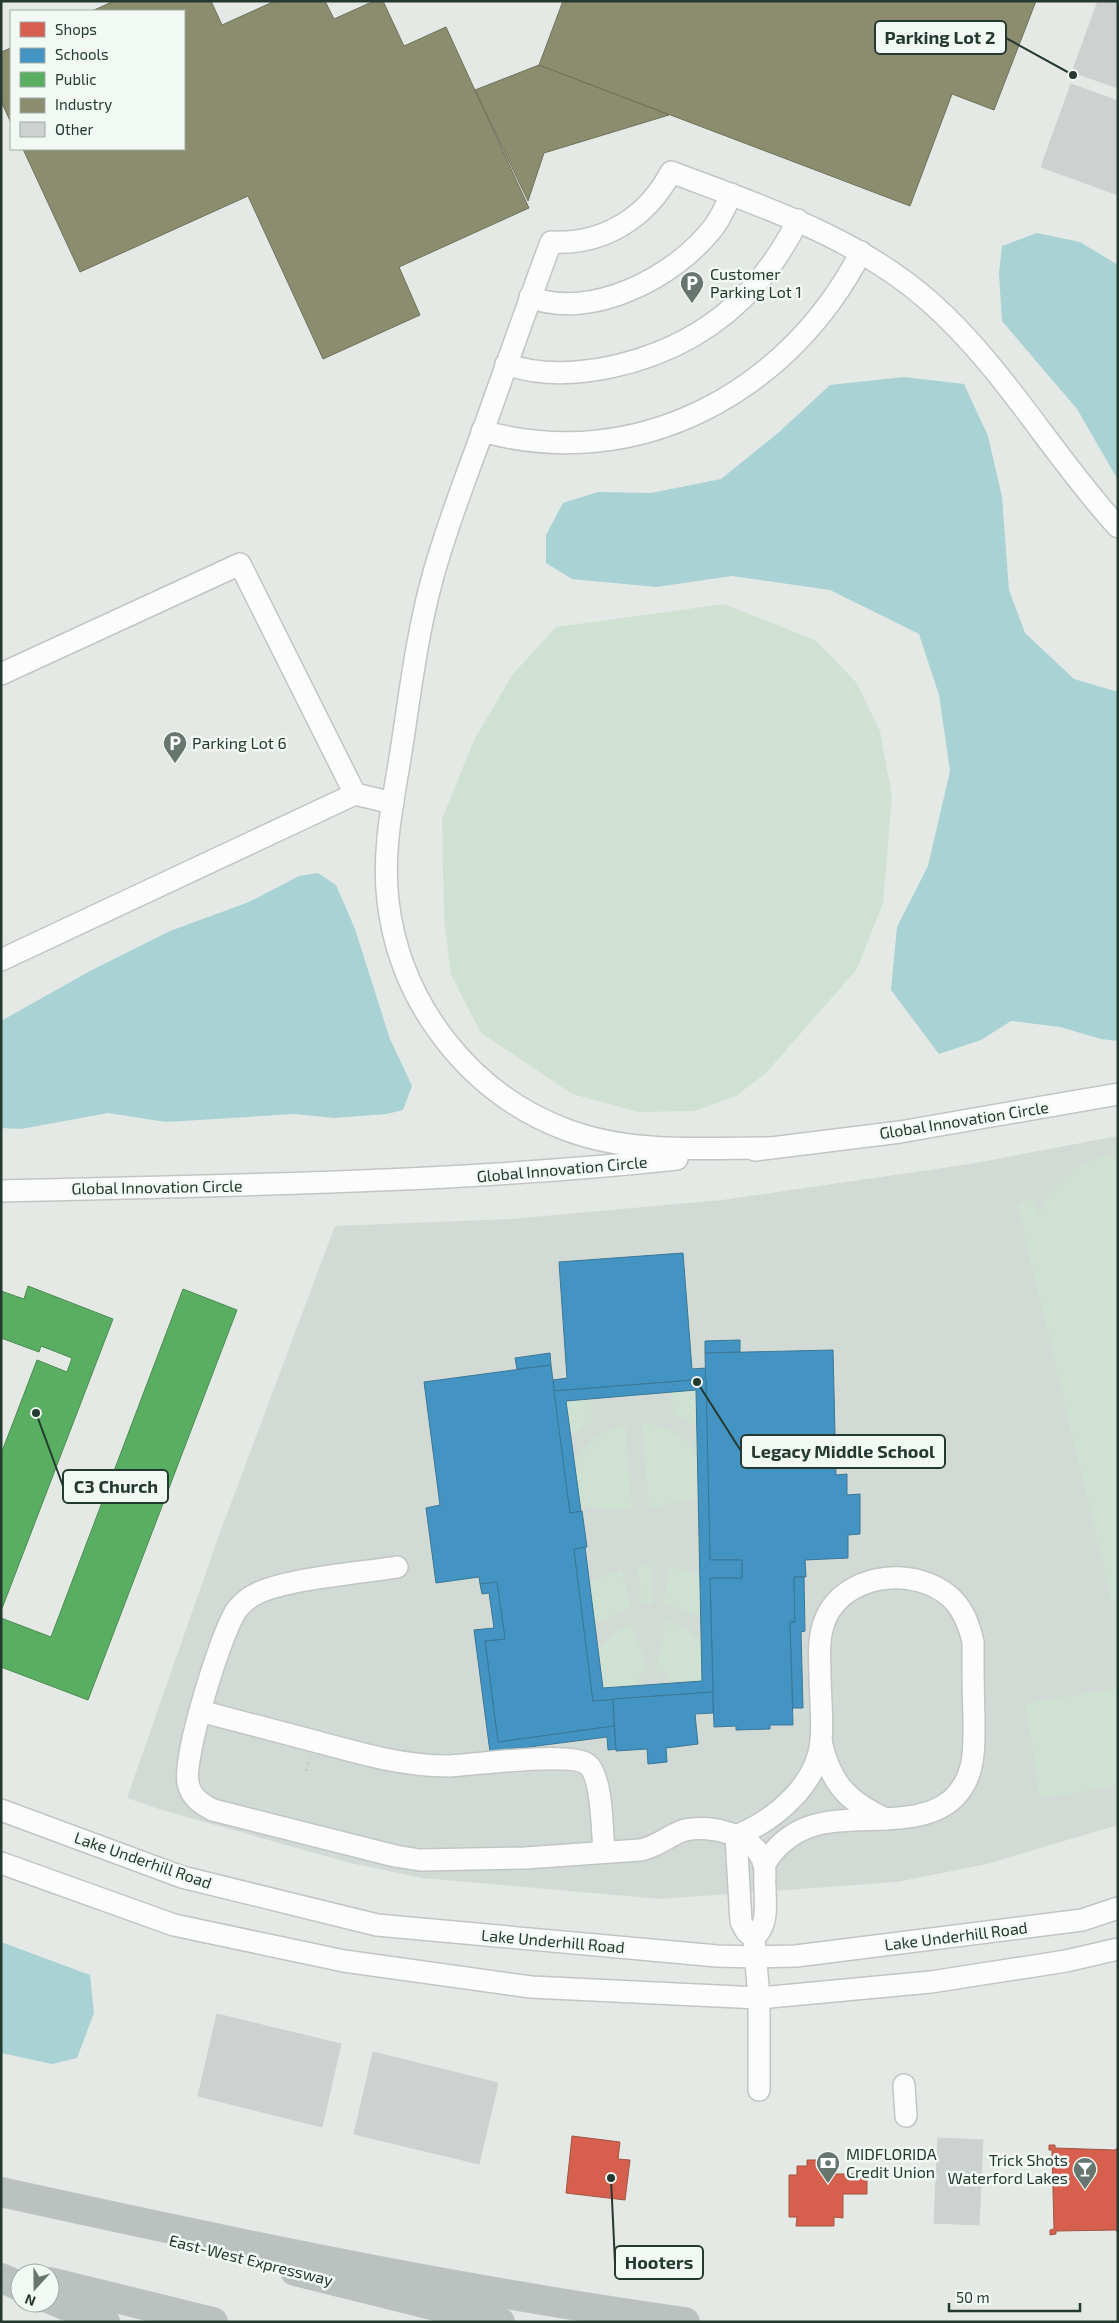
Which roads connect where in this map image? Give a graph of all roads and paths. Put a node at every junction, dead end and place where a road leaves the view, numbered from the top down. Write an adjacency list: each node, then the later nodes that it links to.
1 (731, 194): 2 (street); 4 (street); 4 (street)
2 (798, 220): 3 (street); 5 (street)
3 (861, 252): 6 (street); 7 (street)
4 (530, 297): 5 (street)
5 (506, 364): 6 (street)
6 (482, 431): 10 (street)
7 (1118, 527)
8 (1, 674): 9 (street)
9 (355, 794): 10 (street); 11 (street)
10 (393, 803): 13 (street)
11 (1, 960)
12 (1118, 1094): 13 (street, Global Innovation Circle)
13 (769, 1148): 14 (street, Global Innovation Circle)
14 (1, 1191)
15 (397, 1567): 16 (street)
16 (200, 1711): 23 (street); 23 (street)
17 (821, 1741): 21 (street); 21 (street); 22 (street)
18 (310, 1755): 19 (path)
19 (306, 1771)
20 (1, 1810): 27 (street, Lake Underhill Road)
21 (886, 1819): 25 (street)
22 (736, 1836): 23 (street); 25 (street); 27 (street)
23 (604, 1852)
24 (1, 1864): 29 (street)
25 (764, 1865): 27 (street)
26 (1118, 1908): 27 (street, Lake Underhill Road)
27 (755, 1947): 29 (street)
28 (1118, 1949): 29 (street)
29 (759, 1998): 31 (street)
30 (904, 2085): 32 (street)
31 (759, 2090)
32 (906, 2116)
33 (1, 2192): 40 (highway)
34 (1, 2199): 39 (highway, East-West Expressway)
35 (60, 2284): 38 (highway)
36 (60, 2302): 37 (highway)
37 (105, 2322)
38 (212, 2322)
39 (500, 2322)
40 (685, 2322)

